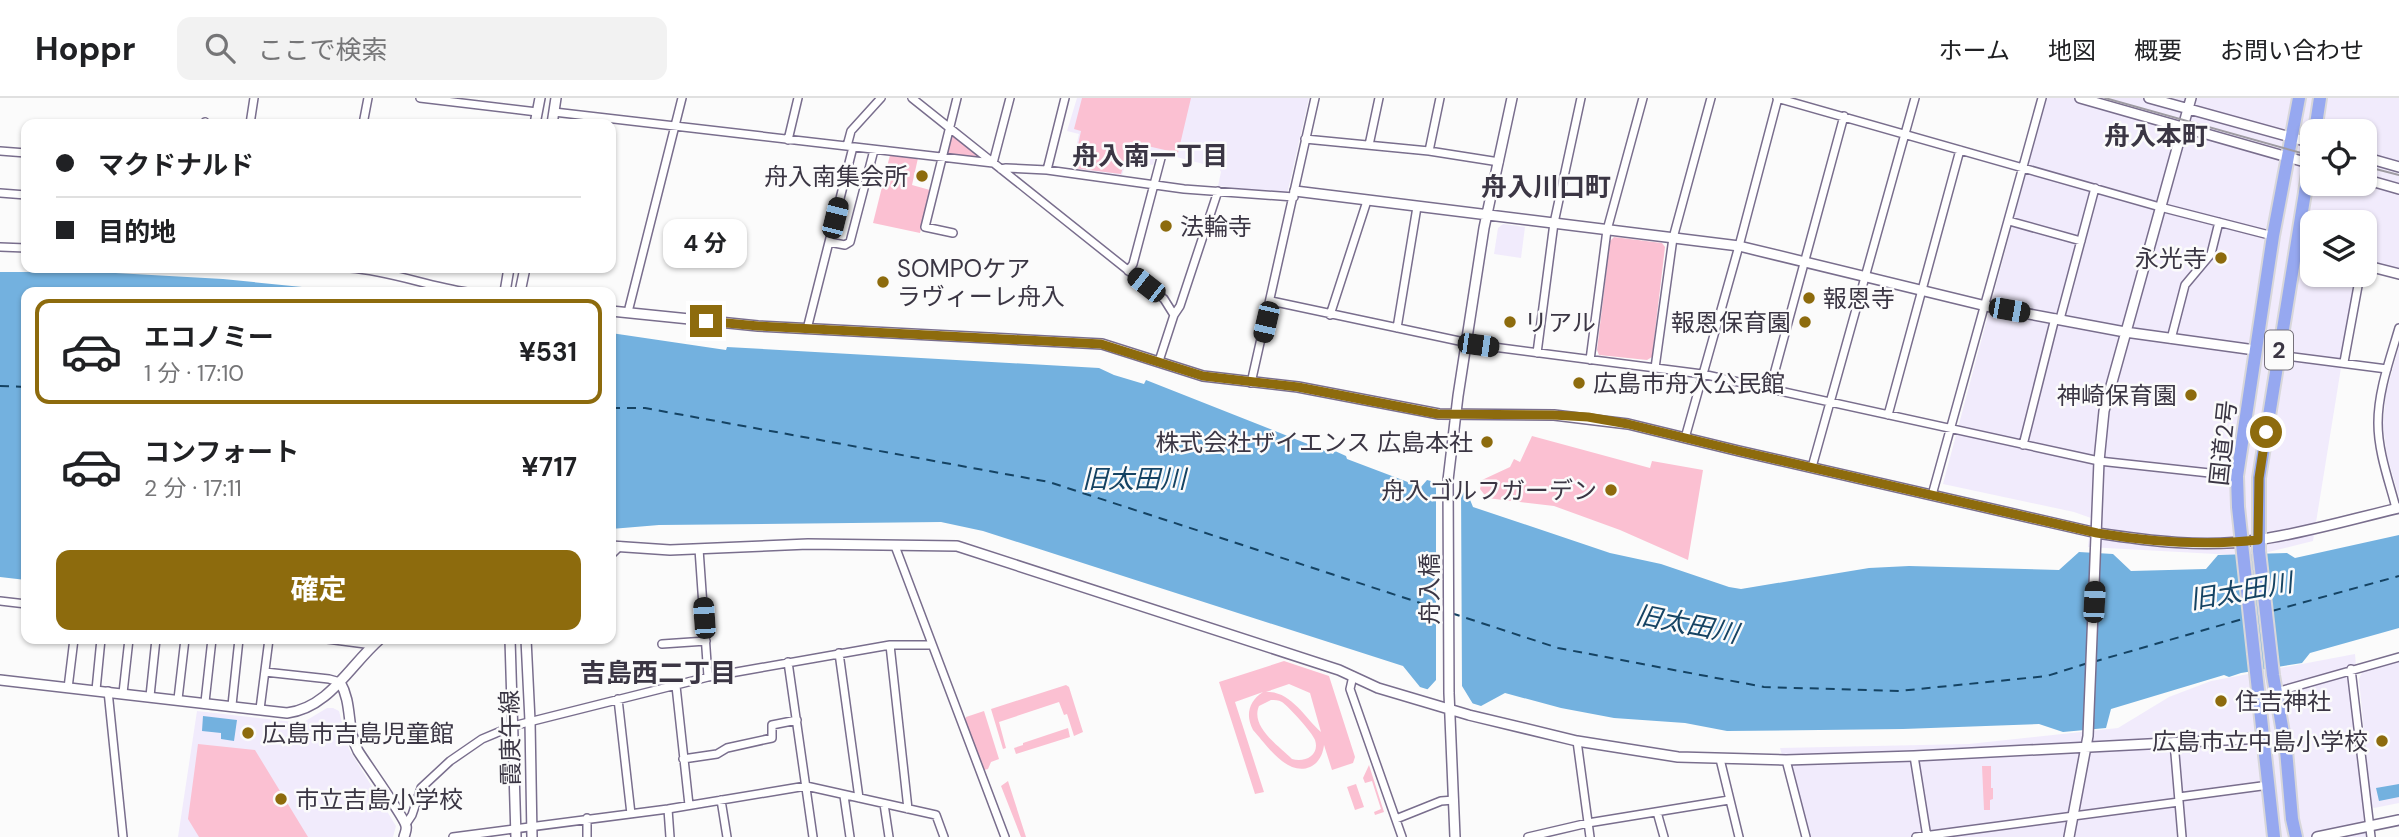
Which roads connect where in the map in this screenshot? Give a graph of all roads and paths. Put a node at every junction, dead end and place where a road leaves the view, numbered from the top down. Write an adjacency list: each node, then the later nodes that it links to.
1 (254, 98): 32 (street)
2 (368, 98): 33 (street)
3 (420, 98): 29 (street)
4 (540, 98): 29 (street)
5 (556, 98): 30 (street)
6 (682, 98): 39 (street)
7 (798, 98): 45 (street)
8 (881, 98): 48 (street)
9 (912, 98): 40 (street)
10 (957, 98): 40 (street)
11 (1010, 98): 60 (street)
12 (1065, 98): 64 (street)
13 (1315, 98): 44 (street)
14 (1379, 98): 47 (street)
15 (1440, 98): 52 (street)
16 (1513, 98): 59 (street, 舟入橋)
17 (1581, 98): 80 (street)
18 (1643, 98): 81 (street)
19 (1711, 98): 84 (street)
20 (1777, 98): 31 (street); 87 (street)
21 (1915, 98): 42 (street)
22 (2042, 98): 61 (street)
23 (2080, 98): 41 (street)
24 (2149, 98): 28 (street)
25 (2191, 98): 28 (street)
26 (2299, 98): 43 (highway, 国道2号 / 2)
27 (2320, 98): 37 (highway)
28 (2188, 109): 41 (street); 43 (street)
29 (537, 112): 34 (street)
30 (554, 112): 35 (street); 36 (street)
31 (1844, 116): 42 (street); 92 (street)
32 (251, 119)
33 (364, 119)
34 (536, 119)
35 (553, 119)
36 (610, 119)
37 (2317, 119)
38 (616, 120): 39 (street)
39 (674, 127): 45 (street); 104 (street)
40 (949, 127): 55 (street); 60 (street)
41 (2183, 127): 54 (street); 76 (street)
42 (1905, 135): 50 (street); 97 (street)
43 (2292, 138): 46 (street); 54 (highway, 国道2号 / 2)
44 (1305, 139): 47 (street); 71 (street)
45 (788, 140): 48 (street)
46 (2300, 140)
47 (1369, 145): 52 (street)
48 (850, 147): 49 (street); 86 (street)
49 (874, 150): 55 (street); 86 (street)
50 (1960, 150): 61 (street); 100 (street)
51 (0, 151): 53 (street)
52 (1429, 151): 59 (street)
53 (21, 153)
54 (2288, 157): 57 (street); 83 (highway, 国道2号 / 2)
55 (942, 158): 60 (street); 82 (street)
56 (1161, 158): 66 (street)
57 (2300, 161)
58 (2377, 161): 62 (street)
59 (1499, 162): 77 (street, 舟入橋)
60 (993, 163): 63 (street)
61 (2022, 167): 67 (street); 78 (street)
62 (2399, 167)
63 (1001, 169): 64 (street); 94 (street)
64 (1047, 170): 66 (street)
65 (2377, 182): 68 (street)
66 (1155, 184): 69 (street); 94 (street)
67 (2095, 188): 76 (street); 85 (street)
68 (2399, 188)
69 (1218, 191): 71 (street); 105 (street)
70 (0, 193): 72 (street)
71 (1294, 194): 74 (street); 101 (street)
72 (21, 195)
73 (2304, 196): 90 (highway, 国道2号 / 2)
74 (1367, 201): 75 (street); 106 (street)
75 (1417, 207): 77 (street); 108 (street)
76 (2160, 207): 79 (street); 111 (street)
77 (1487, 215): 80 (street); 113 (street, 舟入橋)
78 (2009, 221): 85 (street); 102 (street)
79 (2218, 222): 83 (street); 112 (street)
80 (1554, 223): 81 (street); 115 (street)
81 (1607, 230): 84 (street); 117 (street)
82 (953, 233)
83 (2273, 236): 114 (highway, 国道2号 / 2)
84 (1673, 239): 87 (street); 120 (street)
85 (2081, 241): 107 (street)
86 (829, 242): 110 (street)
87 (1739, 246): 92 (street); 122 (street)
88 (0, 247): 89 (street)
89 (21, 248)
90 (2295, 248): 91 (street); 116 (highway, 国道2号 / 2)
91 (2300, 249)
92 (1805, 261): 97 (street); 124 (street)
93 (2377, 268): 96 (street)
94 (1128, 271): 105 (street)
95 (390, 273): 98 (street)
96 (2399, 274)
97 (1867, 276): 100 (street); 125 (street)
98 (440, 287)
99 (2358, 287): 119 (street)
100 (1923, 289): 102 (street); 127 (street)
101 (1271, 301): 106 (street); 123 (street)
102 (1986, 306): 107 (street); 128 (street)
103 (616, 312): 104 (street)
104 (628, 313): 110 (street)
105 (1174, 315): 118 (street)
106 (1330, 315): 108 (street)
107 (2057, 318): 111 (street); 130 (street)
108 (1397, 328): 113 (street)
109 (2399, 328): 121 (street)
110 (807, 329): 118 (street)
111 (2125, 332): 112 (street); 131 (street)
112 (2171, 339): 114 (street)
113 (1467, 343): 115 (street); 126 (street, 舟入橋)
114 (2255, 350): 133 (highway, 国道2号 / 2)
115 (1537, 353): 117 (street)
116 (2278, 355): 119 (street); 137 (highway, 国道2号 / 2)
117 (1590, 360): 120 (street)
118 (1159, 361): 123 (street)
119 (2344, 362): 121 (street)
120 (1655, 368): 122 (street)
121 (2387, 369): 135 (street)
122 (1702, 374): 124 (street); 129 (street)
123 (1251, 383): 126 (street)
124 (1770, 389): 125 (street)
125 (1830, 403): 127 (street); 132 (street)
126 (1456, 414): 129 (street); 180 (street, 舟入橋)
127 (1888, 415): 128 (street)
128 (1951, 429): 130 (street); 134 (street)
129 (1685, 439): 132 (street)
130 (2023, 445): 131 (street)
131 (2099, 461): 133 (street); 136 (street)
132 (1812, 467): 134 (street)
133 (2237, 476): 140 (highway, 国道2号 / 2)
134 (1933, 495): 136 (street)
135 (2398, 508): 137 (street)
136 (2097, 533): 140 (street); 187 (street)
137 (2258, 545): 140 (street); 172 (highway, 国道2号 / 2)
138 (616, 546): 141 (street)
139 (895, 546): 141 (street); 158 (street); 164 (street)
140 (2243, 548): 184 (highway, 国道2号 / 2)
141 (699, 549): 144 (street)
142 (0, 601): 143 (street)
143 (21, 603)
144 (706, 641): 156 (street); 165 (street)
145 (73, 644): 169 (street)
146 (101, 644): 170 (street)
147 (128, 644): 173 (street)
148 (155, 644): 174 (street)
149 (184, 644): 175 (street)
150 (211, 644): 177 (street)
151 (238, 644): 178 (street)
152 (268, 644): 163 (street)
153 (374, 644): 167 (street)
154 (510, 644): 183 (street)
155 (526, 644): 182 (street, 霞庚午線)
156 (663, 644)
157 (890, 645): 158 (street); 159 (street); 203 (street)
158 (932, 645): 228 (street)
159 (839, 653): 161 (street); 195 (street)
160 (2399, 657): 162 (street)
161 (788, 662): 165 (street); 181 (street)
162 (2351, 669): 172 (street); 212 (street)
163 (265, 672): 167 (street); 179 (street)
164 (1353, 676): 180 (street); 208 (street)
165 (708, 677): 168 (street)
166 (0, 680): 169 (street)
167 (340, 682): 179 (street); 211 (street)
168 (676, 686): 176 (street); 189 (street)
169 (68, 688): 170 (street)
170 (96, 690): 171 (street)
171 (108, 691): 173 (street); 216 (street)
172 (2276, 692): 240 (highway, 国道2号 / 2)
173 (123, 693): 174 (street)
174 (150, 696): 175 (street)
175 (178, 699): 177 (street)
176 (618, 699): 182 (street); 205 (street)
177 (205, 702): 178 (street)
178 (232, 705): 179 (street)
179 (260, 709)
180 (1450, 709): 185 (street); 198 (street, 舟入橋)
181 (797, 720): 189 (street); 193 (street)
182 (530, 721): 183 (street); 213 (street, 霞庚午線)
183 (513, 726): 211 (street); 214 (street)
184 (2264, 738): 186 (street); 192 (highway, 国道2号 / 2)
185 (1577, 741): 190 (street); 210 (street)
186 (2174, 742): 187 (street); 196 (street)
187 (2087, 747): 188 (street); 206 (street)
188 (1914, 756): 191 (street); 215 (street)
189 (683, 759): 201 (street)
190 (1720, 759): 191 (street); 199 (street)
191 (1786, 760): 235 (street)
192 (2269, 785): 196 (street); 239 (highway, 国道2号 / 2)
193 (806, 786): 194 (street); 197 (street); 224 (street)
194 (844, 796): 195 (street); 225 (street)
195 (859, 798): 200 (street)
196 (2179, 799): 206 (street); 238 (street)
197 (721, 800): 201 (street); 223 (street)
198 (1454, 800): 208 (street); 230 (street, 舟入橋)
199 (1729, 800): 204 (street); 234 (street)
200 (884, 804): 203 (street); 226 (street)
201 (689, 805): 202 (street)
202 (668, 809): 205 (street); 222 (street)
203 (908, 809): 227 (street)
204 (1657, 812): 210 (street); 233 (street)
205 (631, 814): 207 (street)
206 (2073, 815): 215 (street); 237 (street)
207 (587, 818): 213 (street); 221 (street)
208 (1396, 819): 229 (street)
209 (2399, 820): 212 (street)
210 (1588, 823): 231 (street); 232 (street)
211 (406, 824): 217 (street)
212 (2370, 825): 241 (street); 242 (street)
213 (531, 826): 214 (street); 220 (street, 霞庚午線)
214 (515, 833): 219 (street)
215 (1927, 836): 236 (street)
216 (123, 837)
217 (404, 837)
218 (453, 837): 219 (street)
219 (463, 837)
220 (532, 837)
221 (587, 837)
222 (670, 837)
223 (727, 837)
224 (813, 837)
225 (850, 837)
226 (889, 837)
227 (944, 837)
228 (1005, 837)
229 (1402, 837)
230 (1455, 837)
231 (1528, 837)
232 (1590, 837)
233 (1664, 837)
234 (1740, 837)
235 (1806, 837)
236 (1916, 837)
237 (2069, 837)
238 (2182, 837)
239 (2274, 837)
240 (2296, 837)
241 (2317, 837)
242 (2371, 837)

